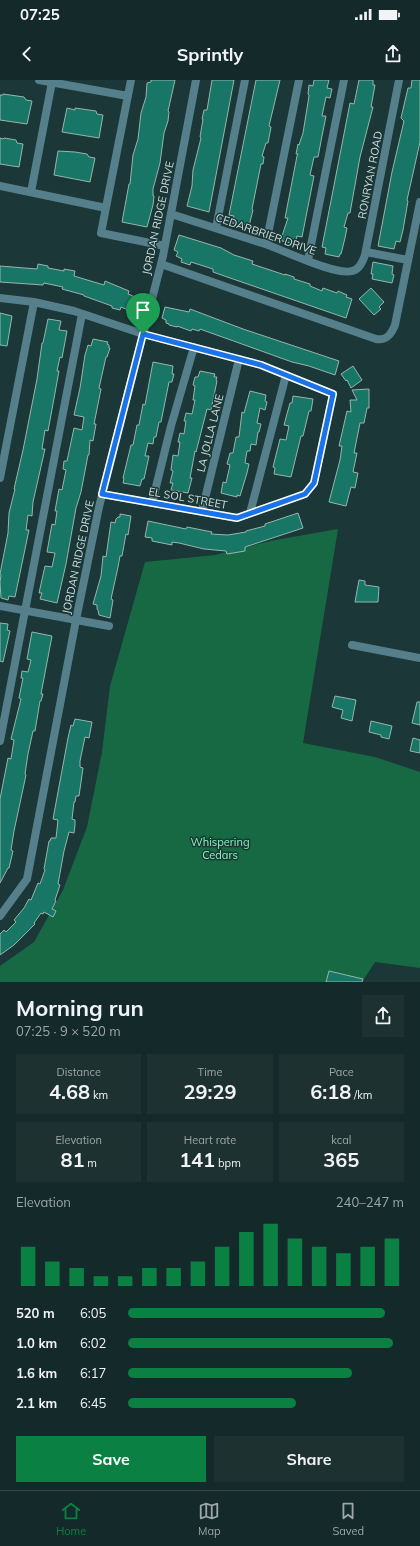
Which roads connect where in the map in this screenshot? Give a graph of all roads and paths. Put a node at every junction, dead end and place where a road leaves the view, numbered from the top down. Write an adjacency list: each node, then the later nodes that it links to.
1 (39, 80): 8 (street)
2 (131, 80): 9 (street)
3 (196, 80): 14 (street, JORDAN RIDGE DRIVE)
4 (245, 80): 15 (street)
5 (299, 80): 16 (street)
6 (344, 80): 19 (street)
7 (399, 80): 18 (street, RONRYAN ROAD)
8 (52, 82): 9 (street); 11 (street)
9 (128, 96): 13 (street)
10 (0, 186): 11 (street)
11 (31, 192): 13 (street)
12 (420, 202): 20 (street)
13 (106, 208): 17 (street)
14 (171, 214): 15 (street, CEDARBRIER DRIVE); 17 (street, JORDAN RIDGE DRIVE)
15 (216, 228): 16 (street, CEDARBRIER DRIVE)
16 (266, 244): 19 (street, CEDARBRIER DRIVE)
17 (165, 246): 21 (street, JORDAN RIDGE DRIVE)
18 (366, 252): 20 (street); 22 (street, RONRYAN ROAD)
19 (308, 260): 22 (street, CEDARBRIER DRIVE)
20 (408, 260): 21 (street)
21 (161, 264): 26 (street, JORDAN RIDGE DRIVE)
22 (354, 271)
23 (0, 298): 24 (street)
24 (34, 302): 25 (street); 30 (street)
25 (82, 314): 26 (street); 36 (street)
26 (143, 334): 27 (street); 31 (street, JORDAN RIDGE DRIVE)
27 (194, 347): 28 (street); 32 (street)
28 (239, 360): 29 (street); 33 (street, LA JOLLA LANE)
29 (286, 375): 34 (street); 34 (street, EL SOL STREET)
30 (0, 478)
31 (102, 494): 32 (street, EL SOL STREET); 37 (street, JORDAN RIDGE DRIVE)
32 (152, 503): 33 (street, EL SOL STREET)
33 (202, 512): 34 (street, EL SOL STREET)
34 (250, 513)
35 (0, 606): 36 (street)
36 (26, 611): 37 (street); 41 (street)
37 (76, 620): 38 (street); 42 (street, JORDAN RIDGE DRIVE)
38 (109, 626)
39 (352, 645): 40 (street)
40 (420, 658)
41 (0, 742)
42 (0, 916)

